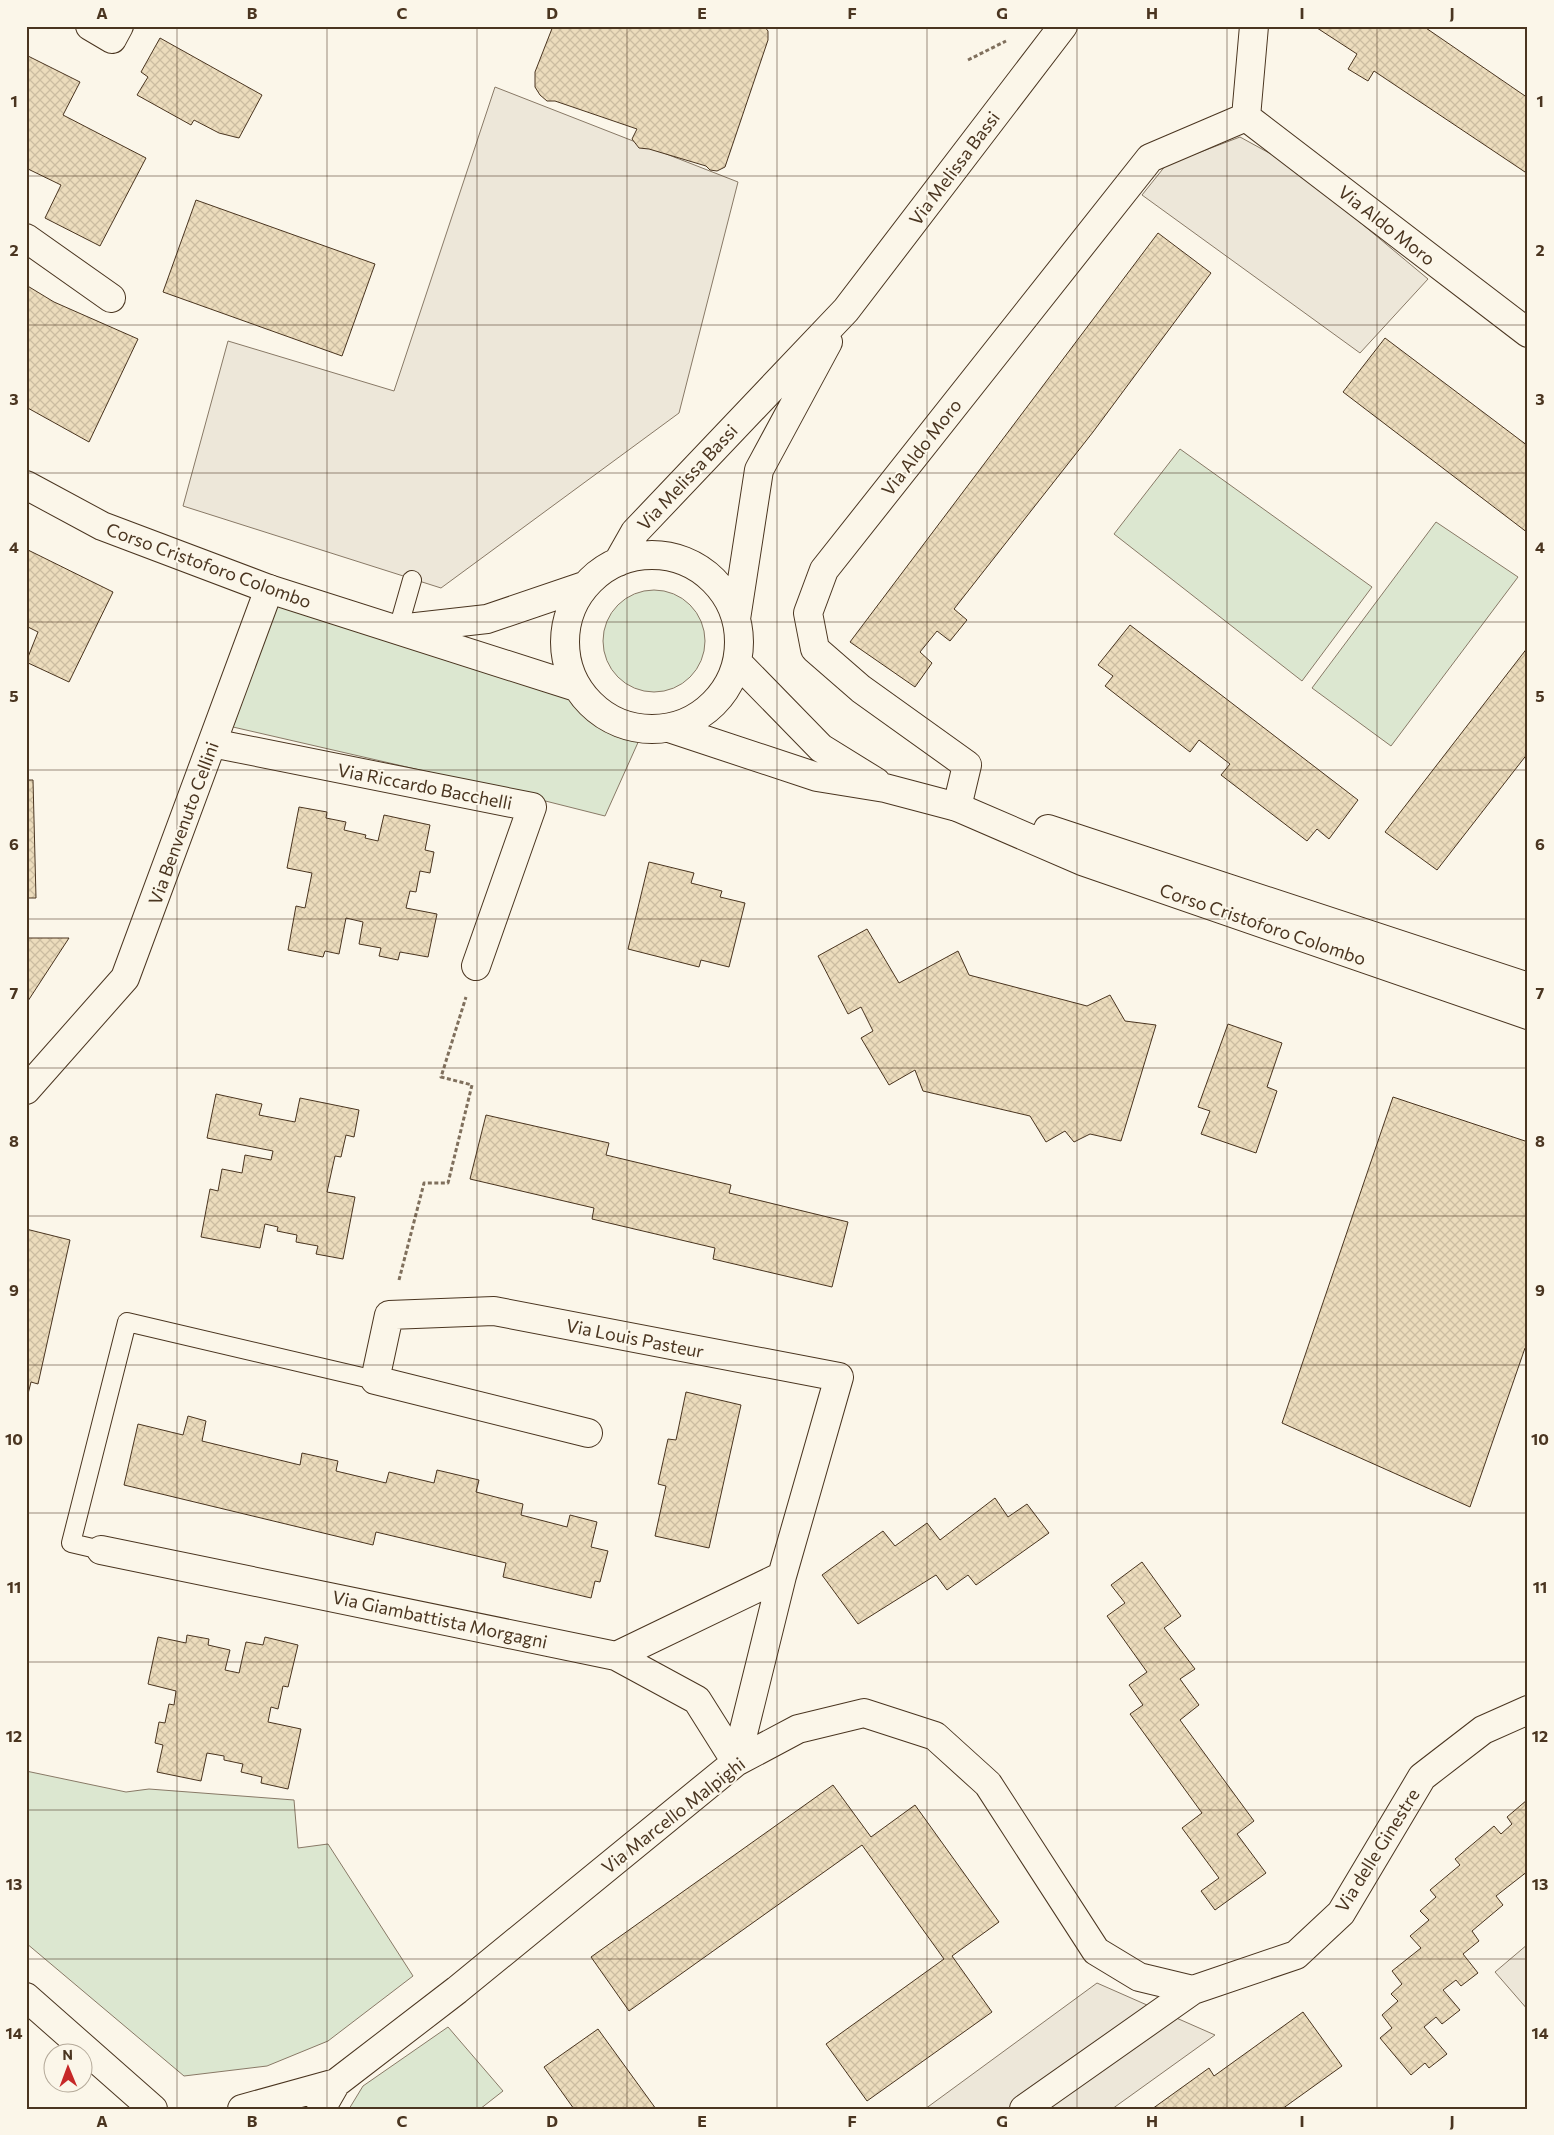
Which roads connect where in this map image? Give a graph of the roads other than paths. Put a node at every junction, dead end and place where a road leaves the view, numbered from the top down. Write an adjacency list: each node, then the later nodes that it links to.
1 (90, 26): 2 (street)
2 (119, 26)
3 (1063, 26): 8 (street, Via Melissa Bassi)
4 (1254, 26): 5 (street)
5 (1246, 117): 9 (street, Via Aldo Moro); 22 (street, Via Aldo Moro)
6 (26, 238): 7 (street)
7 (111, 298)
8 (846, 310): 11 (street, Via Melissa Bassi); 15 (street, Via Melissa Bassi)
9 (1528, 334)
10 (26, 485): 14 (street, Corso Cristoforo Colombo)
11 (618, 562): 13 (street, Corso Cristoforo Colombo); 15 (street, Corso Cristoforo Colombo)
12 (412, 580): 16 (lane)
13 (584, 586): 16 (street, Corso Cristoforo Colombo); 18 (street, Corso Cristoforo Colombo)
14 (269, 589): 16 (street, Corso Cristoforo Colombo); 20 (street, Via Benvenuto Cellini)
15 (736, 619): 17 (street, Corso Cristoforo Colombo)
16 (398, 630): 18 (street, Corso Cristoforo Colombo)
17 (738, 664): 19 (street, Corso Cristoforo Colombo); 21 (street, Corso Cristoforo Colombo)
18 (576, 687): 19 (street, Corso Cristoforo Colombo)
19 (669, 728): 21 (street, Corso Cristoforo Colombo)
20 (212, 743): 24 (street, Via Riccardo Bacchelli); 27 (street, Via Benvenuto Cellini)
21 (885, 788): 22 (street, Corso Cristoforo Colombo)
22 (957, 807): 23 (street, Corso Cristoforo Colombo)
23 (1002, 826): 25 (street, Corso Cristoforo Colombo); 26 (street, Corso Cristoforo Colombo)
24 (476, 966)
25 (1528, 987)
26 (1528, 1015)
27 (26, 1090)
28 (375, 1380): 29 (street); 30 (lane); 31 (street, Via Louis Pasteur)
29 (588, 1433)
30 (101, 1550): 32 (street, Via Giambattista Morgagni)
31 (782, 1576): 32 (street); 34 (street, Via Louis Pasteur)
32 (616, 1656): 34 (street, Via Giambattista Morgagni)
33 (1528, 1710): 35 (street, Via delle Ginestre)
34 (736, 1762): 35 (street, Via Marcello Malpighi); 37 (street, Via Marcello Malpighi)
35 (1193, 1990): 41 (street, Via delle Ginestre)
36 (26, 1997): 38 (street)
37 (336, 2083): 39 (street, Via Marcello Malpighi); 40 (street, Via Marcello Malpighi)
38 (153, 2109)
39 (242, 2109)
40 (321, 2109)
41 (1024, 2109)

